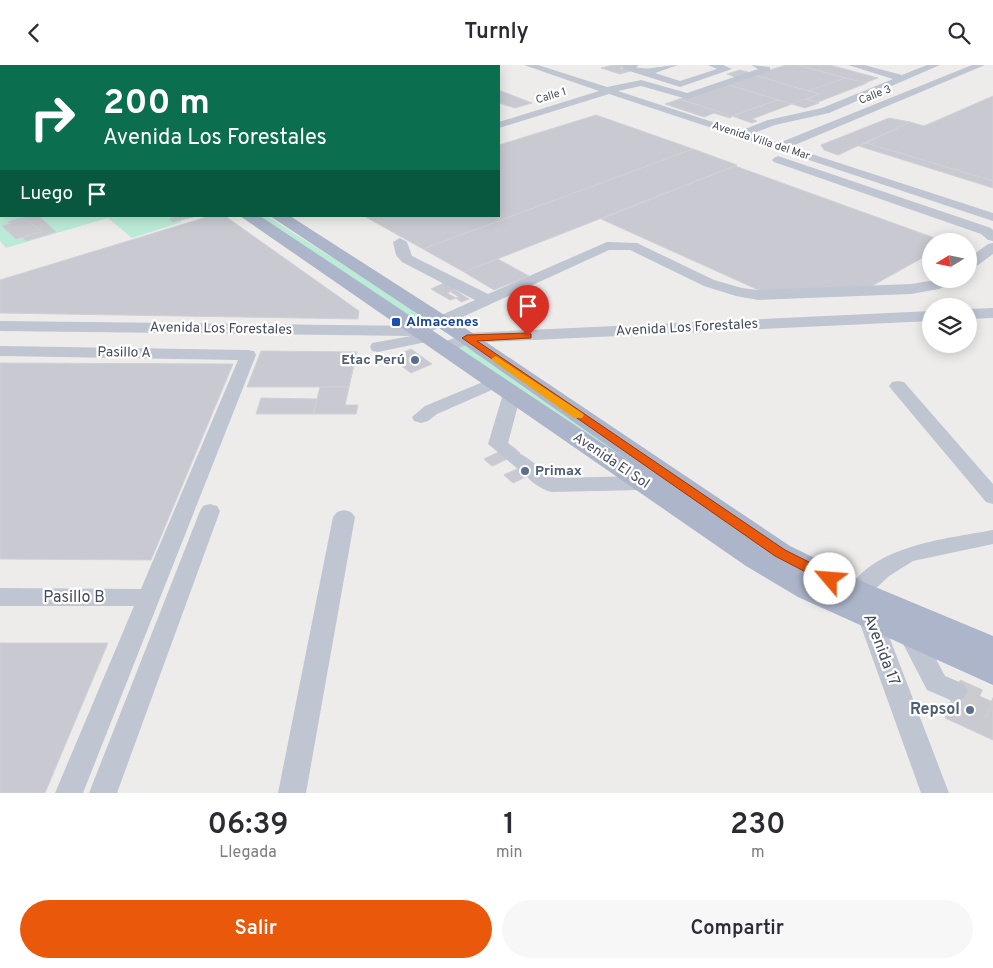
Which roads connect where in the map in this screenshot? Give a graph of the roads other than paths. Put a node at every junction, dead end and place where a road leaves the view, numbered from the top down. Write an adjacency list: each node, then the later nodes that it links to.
1 (529, 65): 13 (street, Avenida Villa del Mar)
2 (634, 65): 11 (street)
3 (673, 65): 11 (street)
4 (713, 65): 11 (street)
5 (756, 65): 13 (street)
6 (853, 65): 10 (street)
7 (879, 65): 10 (street)
8 (934, 65): 12 (street)
9 (980, 65): 17 (street, Calle 3)
10 (869, 69): 12 (street)
11 (648, 74): 13 (street)
12 (901, 78): 16 (street)
13 (607, 90): 15 (street, Calle 1); 16 (street, Avenida Villa del Mar)
14 (626, 108): 21 (street)
15 (500, 125)
16 (741, 135): 17 (street, Avenida Villa del Mar)
17 (780, 147): 20 (street, Avenida Villa del Mar)
18 (250, 217): 31 (main road, Avenida El Sol)
19 (279, 217): 31 (main road, Avenida El Sol)
20 (993, 217)
21 (993, 237)
22 (400, 243): 26 (street)
23 (993, 247): 24 (street)
24 (978, 258)
25 (922, 288): 26 (street)
26 (486, 300): 31 (street)
27 (993, 313): 28 (street)
28 (977, 314)
29 (922, 316): 32 (street, Avenida Los Forestales)
30 (0, 326): 31 (street, Avenida Los Forestales)
31 (433, 334): 32 (main road, Avenida El Sol); 33 (street); 36 (main road, Avenida El Sol)
32 (467, 338): 45 (main road, Avenida El Sol)
33 (378, 347)
34 (0, 351): 44 (street, Pasillo A)
35 (898, 386): 39 (street)
36 (503, 388): 37 (street); 38 (main road, Avenida El Sol); 38 (street)
37 (421, 417)
38 (642, 483): 45 (main road, Avenida El Sol)
39 (993, 497)
40 (210, 511): 51 (street)
41 (344, 517): 52 (street)
42 (993, 537): 45 (street)
43 (0, 597): 44 (street, Pasillo B)
44 (149, 598): 50 (street)
45 (864, 605): 46 (main road, Avenida El Sol); 47 (main road, Avenida El Sol); 53 (street, Avenida 17)
46 (911, 636): 48 (main road, Avenida El Sol); 49 (street)
47 (993, 649)
48 (993, 672)
49 (955, 691)
50 (69, 793)
51 (103, 793)
52 (292, 793)
53 (935, 793)

